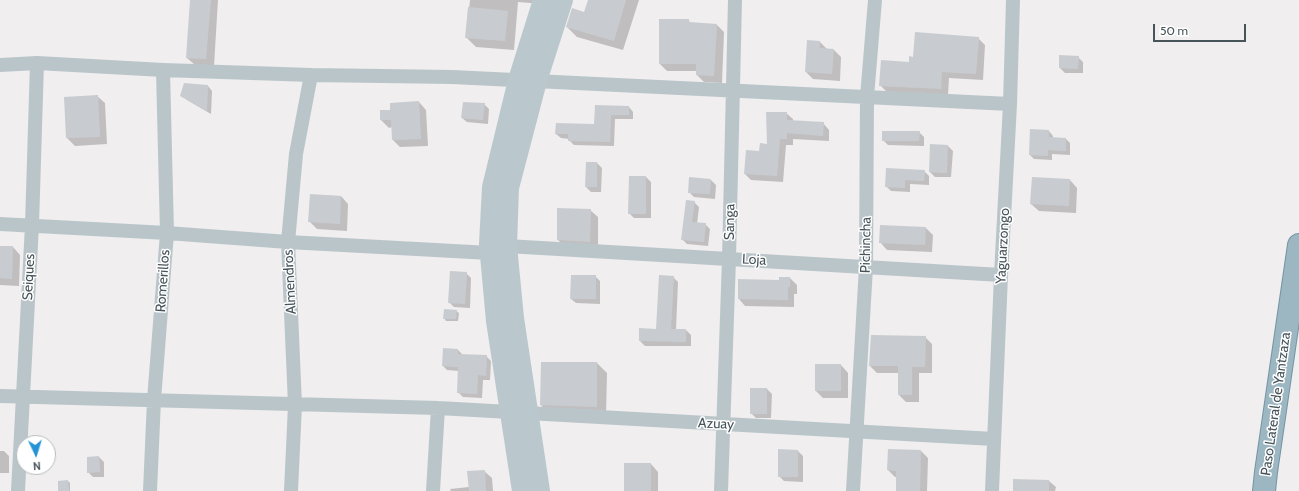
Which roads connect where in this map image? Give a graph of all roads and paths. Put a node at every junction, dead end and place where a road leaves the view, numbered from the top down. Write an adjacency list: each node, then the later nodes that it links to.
1 (543, 0): 10 (main road)
2 (563, 0): 11 (main road)
3 (735, 0): 12 (street, Sanga)
4 (875, 0): 13 (street, Pichincha)
5 (1013, 0): 14 (street, Yaguarzongo)
6 (37, 63): 7 (street); 8 (street); 16 (street, Seiques)
7 (0, 65)
8 (163, 70): 9 (street); 17 (street, Romerillos)
9 (311, 75): 10 (street); 18 (street, Almendros)
10 (518, 80): 11 (street); 20 (main road)
11 (537, 81): 12 (street); 20 (main road)
12 (733, 91): 13 (street); 21 (street, Sanga)
13 (867, 97): 14 (street); 22 (street, Pichincha)
14 (1010, 104): 23 (street, Yaguarzongo)
15 (0, 224): 16 (street, Loja)
16 (32, 225): 17 (street, Loja); 25 (street, Seiques)
17 (167, 233): 18 (street, Loja); 26 (street, Romerillos)
18 (288, 242): 20 (street, Loja); 27 (street, Almendros)
19 (1299, 245): 42 (highway, Paso Lateral de Yantzaza)
20 (499, 250): 21 (street, Loja); 29 (main road)
21 (729, 259): 22 (street, Loja); 30 (street, Sanga)
22 (866, 267): 23 (street, Loja); 31 (street, Pichincha)
23 (1001, 275): 32 (street, Yaguarzongo)
24 (0, 396): 25 (street, Azuay)
25 (23, 396): 26 (street, Azuay); 33 (street, Seiques)
26 (154, 400): 27 (street, Azuay); 34 (street, Romerillos)
27 (295, 404): 28 (street, Azuay); 35 (street, Almendros)
28 (438, 408): 29 (street, Azuay); 36 (street)
29 (520, 413): 30 (street, Azuay); 37 (main road); 38 (main road)
30 (724, 424): 31 (street, Azuay); 39 (street, Sanga)
31 (856, 432): 32 (street, Azuay); 40 (street, Pichincha)
32 (994, 439): 41 (street, Yaguarzongo)
33 (18, 491)
34 (150, 491)
35 (291, 491)
36 (433, 491)
37 (522, 491)
38 (540, 491)
39 (721, 491)
40 (853, 491)
41 (992, 491)
42 (1264, 491)

